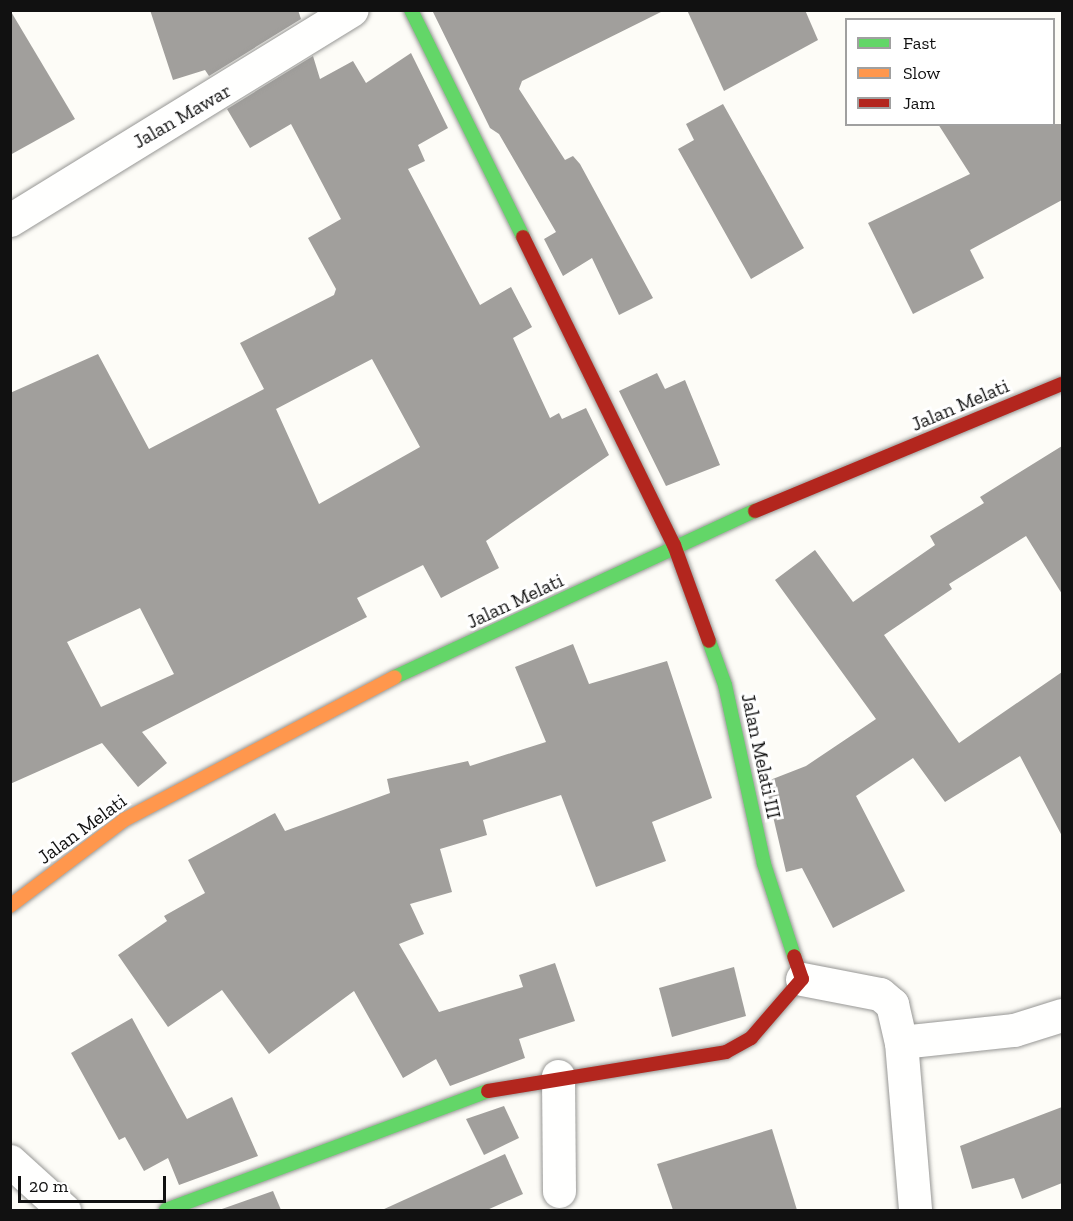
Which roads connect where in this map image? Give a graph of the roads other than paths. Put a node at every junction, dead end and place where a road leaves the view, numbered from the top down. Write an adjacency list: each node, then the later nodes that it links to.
1 (352, 10): 3 (street, Jalan Mawar)
2 (411, 10): 5 (street, Jalan Melati III)
3 (10, 220)
4 (1062, 384): 5 (street, Jalan Melati)
5 (674, 545): 6 (street, Jalan Melati); 7 (street, Jalan Melati III)
6 (10, 906)
7 (802, 979): 9 (street); 10 (street)
8 (1062, 1015): 9 (street)
9 (901, 1042): 15 (street)
10 (558, 1076): 12 (street); 14 (street)
11 (10, 1161): 13 (street)
12 (559, 1191)
13 (64, 1210)
14 (166, 1210)
15 (915, 1210)

